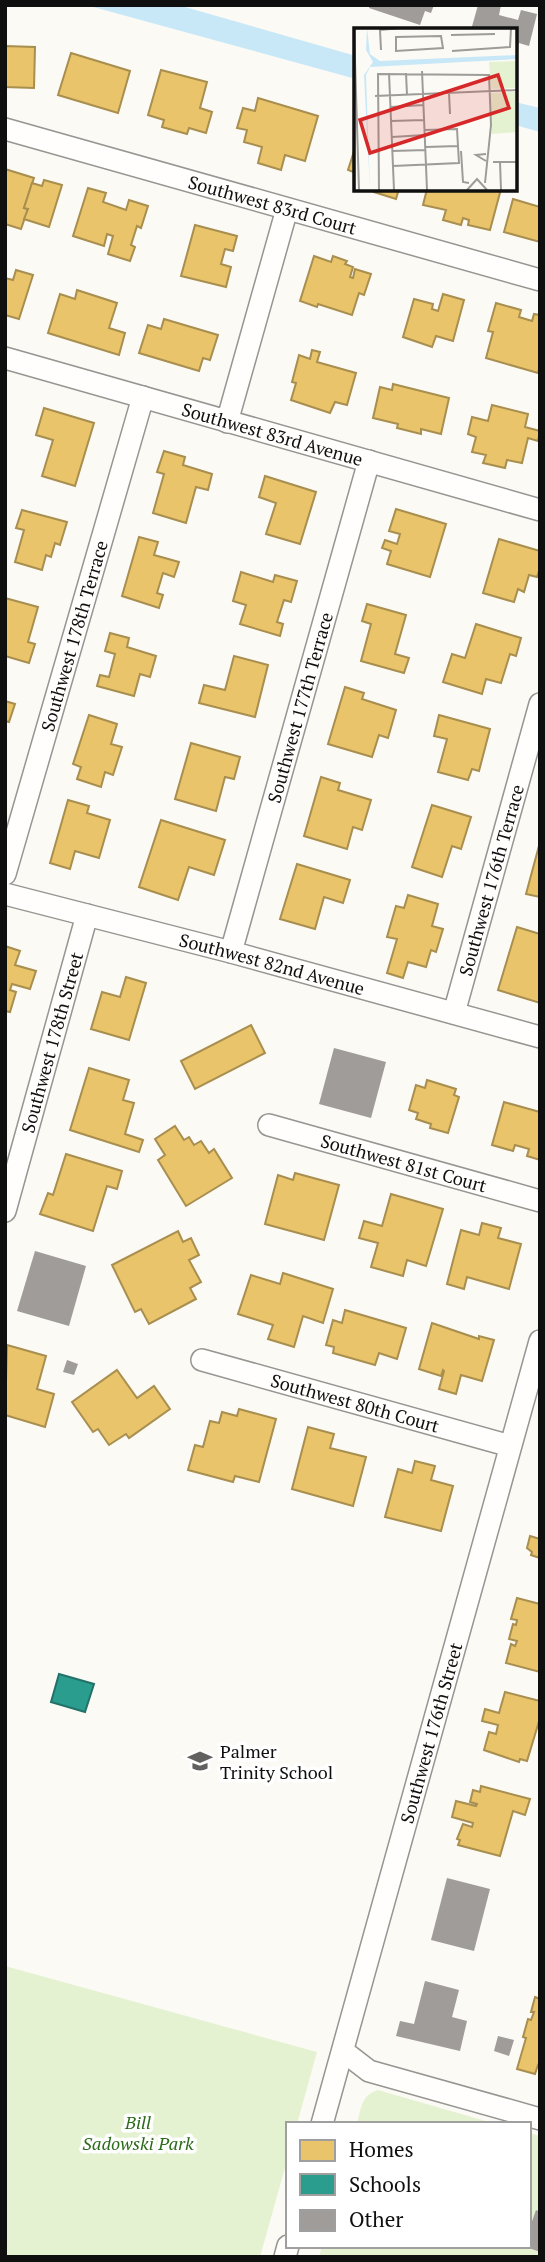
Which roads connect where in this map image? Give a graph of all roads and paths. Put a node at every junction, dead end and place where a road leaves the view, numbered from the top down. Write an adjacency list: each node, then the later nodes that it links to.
1 (5, 129): 2 (street, Southwest 83rd Court)
2 (287, 209): 3 (street, Southwest 83rd Court); 6 (street)
3 (540, 280)
4 (5, 358): 5 (street, Southwest 83rd Avenue)
5 (143, 397): 6 (street, Southwest 83rd Avenue); 10 (street, Southwest 178th Terrace)
6 (228, 422): 7 (street, Southwest 83rd Avenue)
7 (369, 461): 8 (street, Southwest 83rd Avenue); 13 (street, Southwest 177th Terrace)
8 (540, 510)
9 (540, 705): 14 (street, Southwest 176th Terrace)
10 (5, 874)
11 (5, 894): 12 (street, Southwest 82nd Avenue)
12 (87, 915): 13 (street, Southwest 82nd Avenue); 18 (street, Southwest 178th Street)
13 (232, 952): 14 (street, Southwest 82nd Avenue)
14 (454, 1013): 15 (street, Southwest 82nd Avenue)
15 (540, 1037)
16 (268, 1125): 17 (street, Southwest 81st Court)
17 (540, 1201)
18 (5, 1211)
19 (540, 1341): 21 (street, Southwest 176th Street)
20 (202, 1360): 21 (street, Southwest 80th Court)
21 (510, 1446): 22 (street, Southwest 176th Street)
22 (342, 2051): 23 (street); 24 (street, Southwest 176th Street)
23 (540, 2119)
24 (323, 2122)

